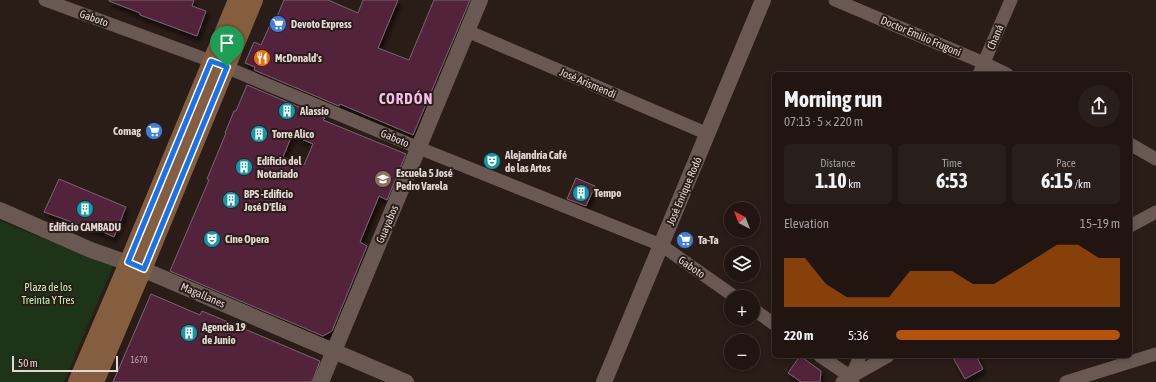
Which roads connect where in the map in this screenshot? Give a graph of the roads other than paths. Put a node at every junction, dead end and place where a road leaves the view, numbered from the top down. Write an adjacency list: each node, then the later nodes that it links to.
1 (45, 0): 9 (street, Gaboto)
2 (236, 0): 9 (main road)
3 (254, 0): 9 (main road)
4 (480, 0): 8 (street, Guayabos)
5 (763, 0): 12 (street, José Enrique Rodó)
6 (835, 0): 10 (street, Doctor Emilio Frugoni)
7 (1011, 0): 10 (street, Chaná)
8 (467, 31): 12 (street, José Arismendi); 14 (street, Guayabos)
9 (219, 64): 14 (street, Gaboto); 20 (main road)
10 (982, 68): 11 (street, Doctor Emilio Frugoni)
11 (999, 72)
12 (708, 134): 19 (street, José Enrique Rodó)
13 (1132, 145): 15 (street)
14 (419, 148): 19 (street, Gaboto); 24 (street, Guayabos)
15 (1156, 159)
16 (0, 210): 20 (street, Magallanes)
17 (1156, 212): 18 (street)
18 (1132, 225)
19 (661, 245): 21 (street, Gaboto); 34 (street, José Enrique Rodó)
20 (136, 266): 24 (street, Magallanes); 30 (main road); 31 (main road)
21 (725, 290)
22 (760, 315): 23 (street)
23 (772, 323)
24 (334, 352): 32 (street, Guayabos); 33 (street, Magallanes)
25 (1156, 354): 35 (street)
26 (822, 358): 29 (street)
27 (859, 358): 29 (street)
28 (885, 358): 29 (street)
29 (849, 380)
30 (77, 382)
31 (94, 382)
32 (321, 382)
33 (406, 382)
34 (604, 382)
35 (1066, 382)

